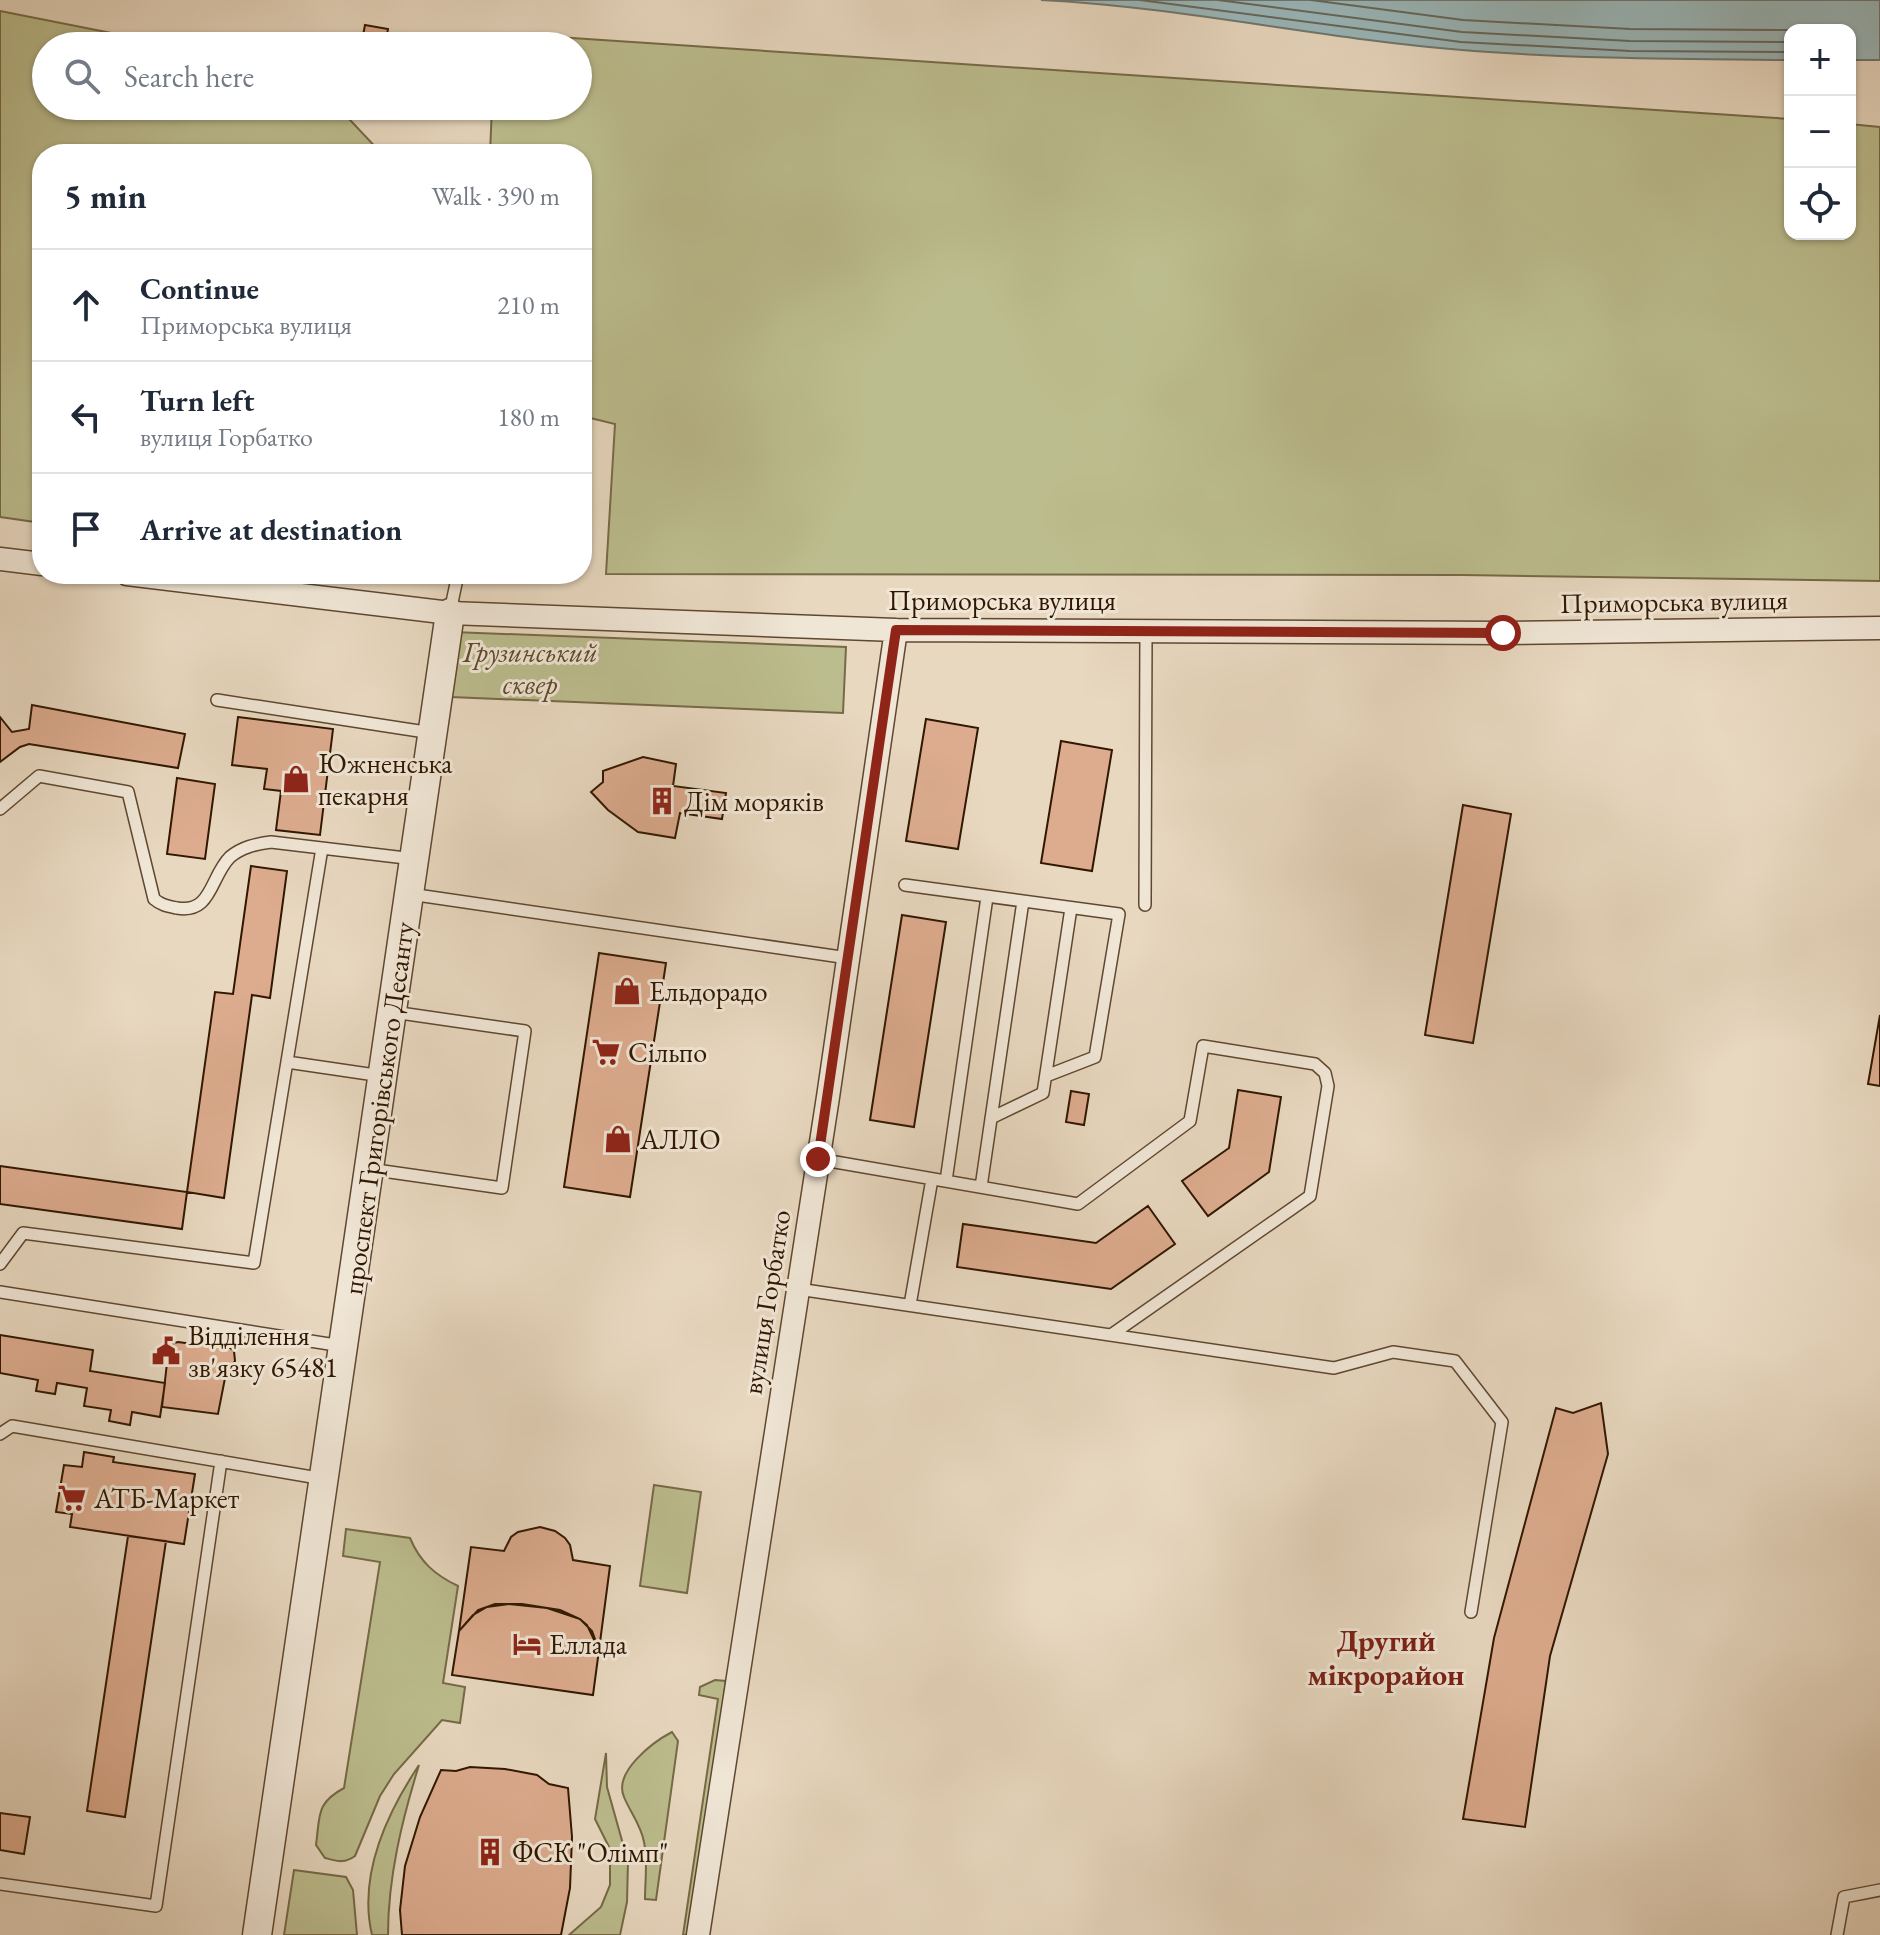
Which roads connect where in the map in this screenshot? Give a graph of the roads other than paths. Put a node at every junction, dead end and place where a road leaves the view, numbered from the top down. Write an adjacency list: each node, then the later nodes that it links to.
1 (0, 559): 2 (street)
2 (32, 563)
3 (210, 584): 5 (street, Приморська вулиця)
4 (456, 584): 5 (lane)
5 (450, 613): 7 (street, Приморська вулиця); 10 (street, проспект Григорівського Десанту)
6 (1880, 628): 8 (street, Приморська вулиця)
7 (896, 630): 8 (street, Приморська вулиця); 20 (street, вулиця Горбатко)
8 (1146, 631): 18 (lane)
9 (217, 700): 10 (lane)
10 (433, 733): 13 (street, проспект Григорівського Десанту)
11 (0, 809): 12 (lane)
12 (322, 848): 13 (lane); 22 (lane)
13 (415, 859): 15 (street, проспект Григорівського Десанту)
14 (905, 885): 16 (lane)
15 (410, 894): 20 (lane); 21 (street, проспект Григорівського Десанту)
16 (987, 897): 17 (lane); 29 (lane)
17 (1023, 901): 19 (lane); 25 (lane)
18 (1145, 905)
19 (1071, 908): 24 (lane); 24 (lane)
20 (848, 958): 26 (street, вулиця Горбатко)
21 (392, 1011): 23 (street, проспект Григорівського Десанту); 27 (lane)
22 (287, 1062): 23 (lane); 31 (lane)
23 (383, 1076): 27 (street, проспект Григорівського Десанту)
24 (1046, 1076): 25 (lane)
25 (991, 1118): 30 (lane)
26 (818, 1159): 28 (lane); 32 (street, вулиця Горбатко)
27 (369, 1169): 36 (street, проспект Григорівського Десанту)
28 (932, 1179): 29 (lane); 34 (lane)
29 (946, 1181): 30 (lane)
30 (981, 1187): 35 (lane)
31 (0, 1264)
32 (798, 1289): 34 (lane); 44 (street, вулиця Горбатко)
33 (0, 1292): 36 (lane)
34 (910, 1305): 35 (lane)
35 (1111, 1335): 40 (lane)
36 (342, 1346): 39 (street, проспект Григорівського Десанту)
37 (0, 1434): 38 (lane)
38 (221, 1461): 39 (lane); 41 (lane)
39 (324, 1479): 43 (street, проспект Григорівського Десанту)
40 (1471, 1612)
41 (0, 1884)
42 (1880, 1890): 45 (lane)
43 (257, 1935)
44 (698, 1935)
45 (1837, 1935)

